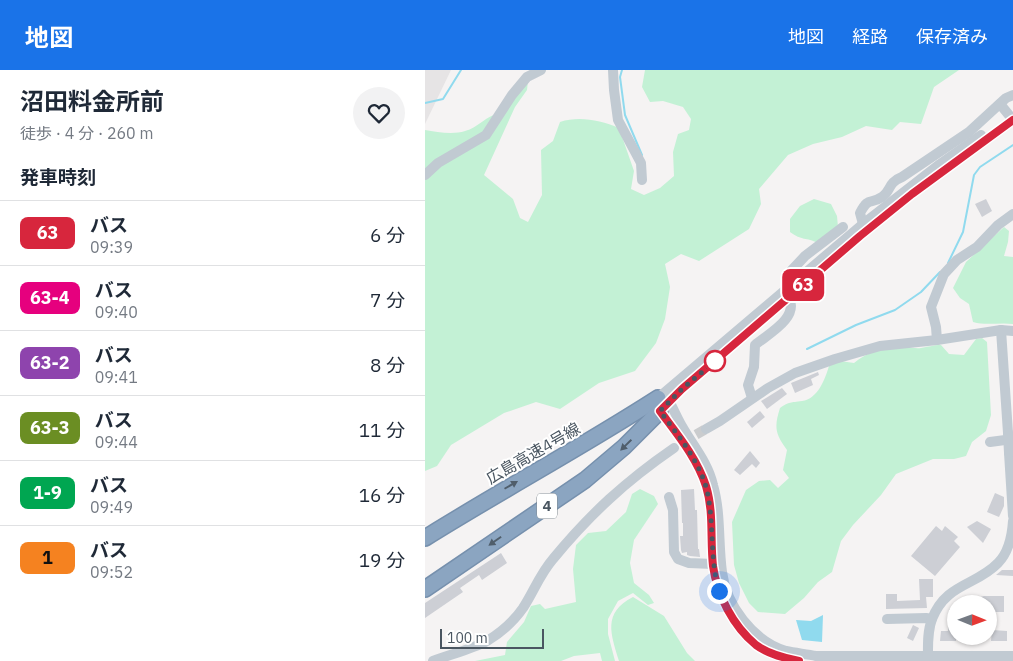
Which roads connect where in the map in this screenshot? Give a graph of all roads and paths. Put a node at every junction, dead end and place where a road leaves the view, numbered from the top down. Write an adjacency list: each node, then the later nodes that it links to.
1 (541, 70): 6 (street)
2 (613, 70): 7 (street)
3 (1013, 95): 4 (street)
4 (1001, 104): 5 (street); 9 (street)
5 (1012, 118): 9 (street); 12 (street)
6 (425, 174)
7 (642, 180)
8 (1013, 214): 15 (street)
9 (863, 224): 11 (street)
10 (843, 226): 11 (street)
11 (793, 283): 17 (street)
12 (789, 298): 16 (street); 17 (street)
13 (1001, 330): 14 (street); 15 (street); 19 (street)
14 (1013, 331)
15 (937, 340): 16 (street)
16 (752, 398): 18 (street)
17 (662, 403): 25 (highway, 広島高速4号線 / 4, one-way to 17); 26 (street); 27 (highway, 4, one-way to 27); 31 (street)
18 (706, 429)
19 (1010, 436): 20 (street); 23 (street, bridge)
20 (990, 442)
21 (674, 448): 32 (street)
22 (669, 497): 26 (street)
23 (1013, 516)
24 (1013, 521): 29 (street)
25 (425, 538)
26 (713, 564): 33 (street)
27 (425, 589)
28 (887, 619): 29 (street)
29 (932, 619): 31 (street)
30 (1013, 656): 31 (street)
31 (928, 659)
32 (433, 661)
33 (798, 661)

